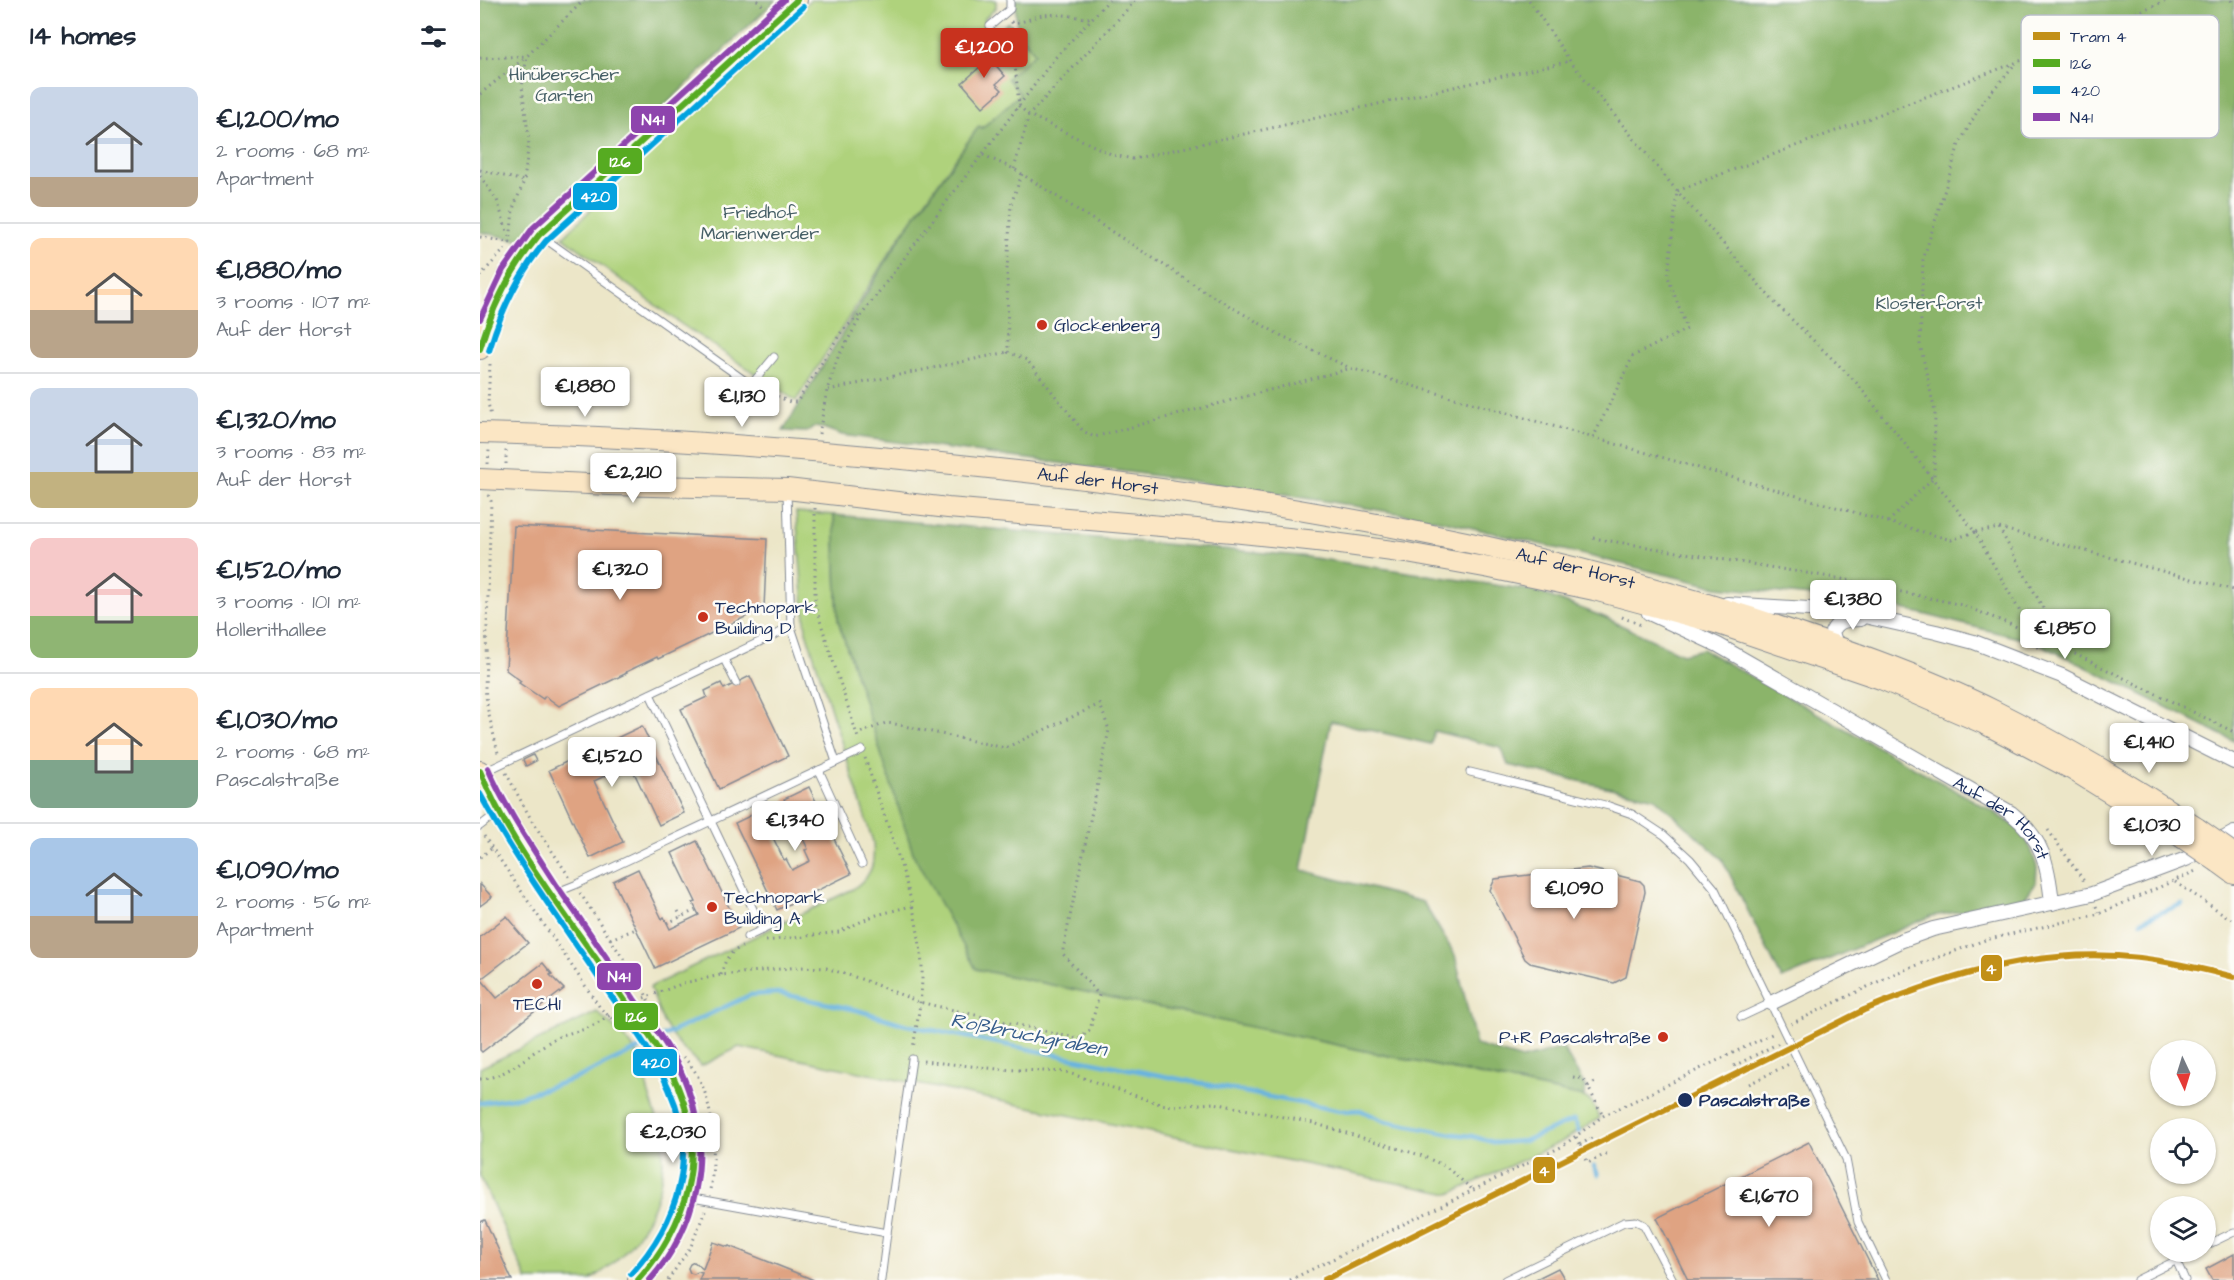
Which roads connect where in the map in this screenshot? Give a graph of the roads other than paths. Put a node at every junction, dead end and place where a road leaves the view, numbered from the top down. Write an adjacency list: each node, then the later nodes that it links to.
1 (797, 0): 4 (street)
2 (1010, 0): 3 (lane)
3 (990, 26)
4 (526, 242): 5 (street); 6 (lane)
5 (480, 349)
6 (774, 357)
7 (492, 429): 11 (street, Auf der Horst)
8 (490, 483): 9 (street, Auf der Horst)
9 (787, 494): 10 (street, Auf der Horst); 13 (lane)
10 (1594, 590): 27 (street, Auf der Horst); 32 (street, Auf der Horst)
11 (1705, 603): 12 (street, Auf der Horst); 14 (street, Auf der Horst)
12 (1874, 619): 14 (street, Auf der Horst); 20 (street, Auf der Horst)
13 (791, 627): 15 (lane); 19 (lane)
14 (1836, 645): 27 (street, Auf der Horst)
15 (724, 659): 16 (lane); 17 (lane)
16 (736, 683)
17 (650, 694): 22 (lane); 25 (lane)
18 (862, 750): 19 (lane)
19 (836, 762): 21 (lane)
20 (2234, 762)
21 (819, 770): 25 (lane); 29 (lane)
22 (480, 772): 24 (street)
23 (1470, 772): 36 (lane)
24 (499, 812): 26 (lane); 31 (street)
25 (710, 821): 31 (lane); 34 (lane)
26 (480, 827)
27 (2189, 832): 30 (street, Auf der Horst, bridge)
28 (2234, 833): 32 (street)
29 (862, 864)
30 (2229, 864)
31 (551, 894): 39 (street)
32 (2052, 903): 36 (street)
33 (779, 922): 34 (lane)
34 (763, 930): 35 (lane)
35 (747, 937)
36 (1771, 1003): 37 (lane); 49 (lane)
37 (1741, 1017)
38 (912, 1059): 41 (lane)
39 (687, 1197): 41 (lane); 45 (street)
40 (2234, 1232): 42 (lane)
41 (887, 1233): 46 (lane)
42 (2216, 1241)
43 (2172, 1262): 50 (lane)
44 (2177, 1262): 51 (lane)
45 (638, 1280)
46 (881, 1280)
47 (1505, 1280): 48 (lane)
48 (1673, 1280)
49 (1886, 1280)
50 (2137, 1280)
51 (2185, 1280)

